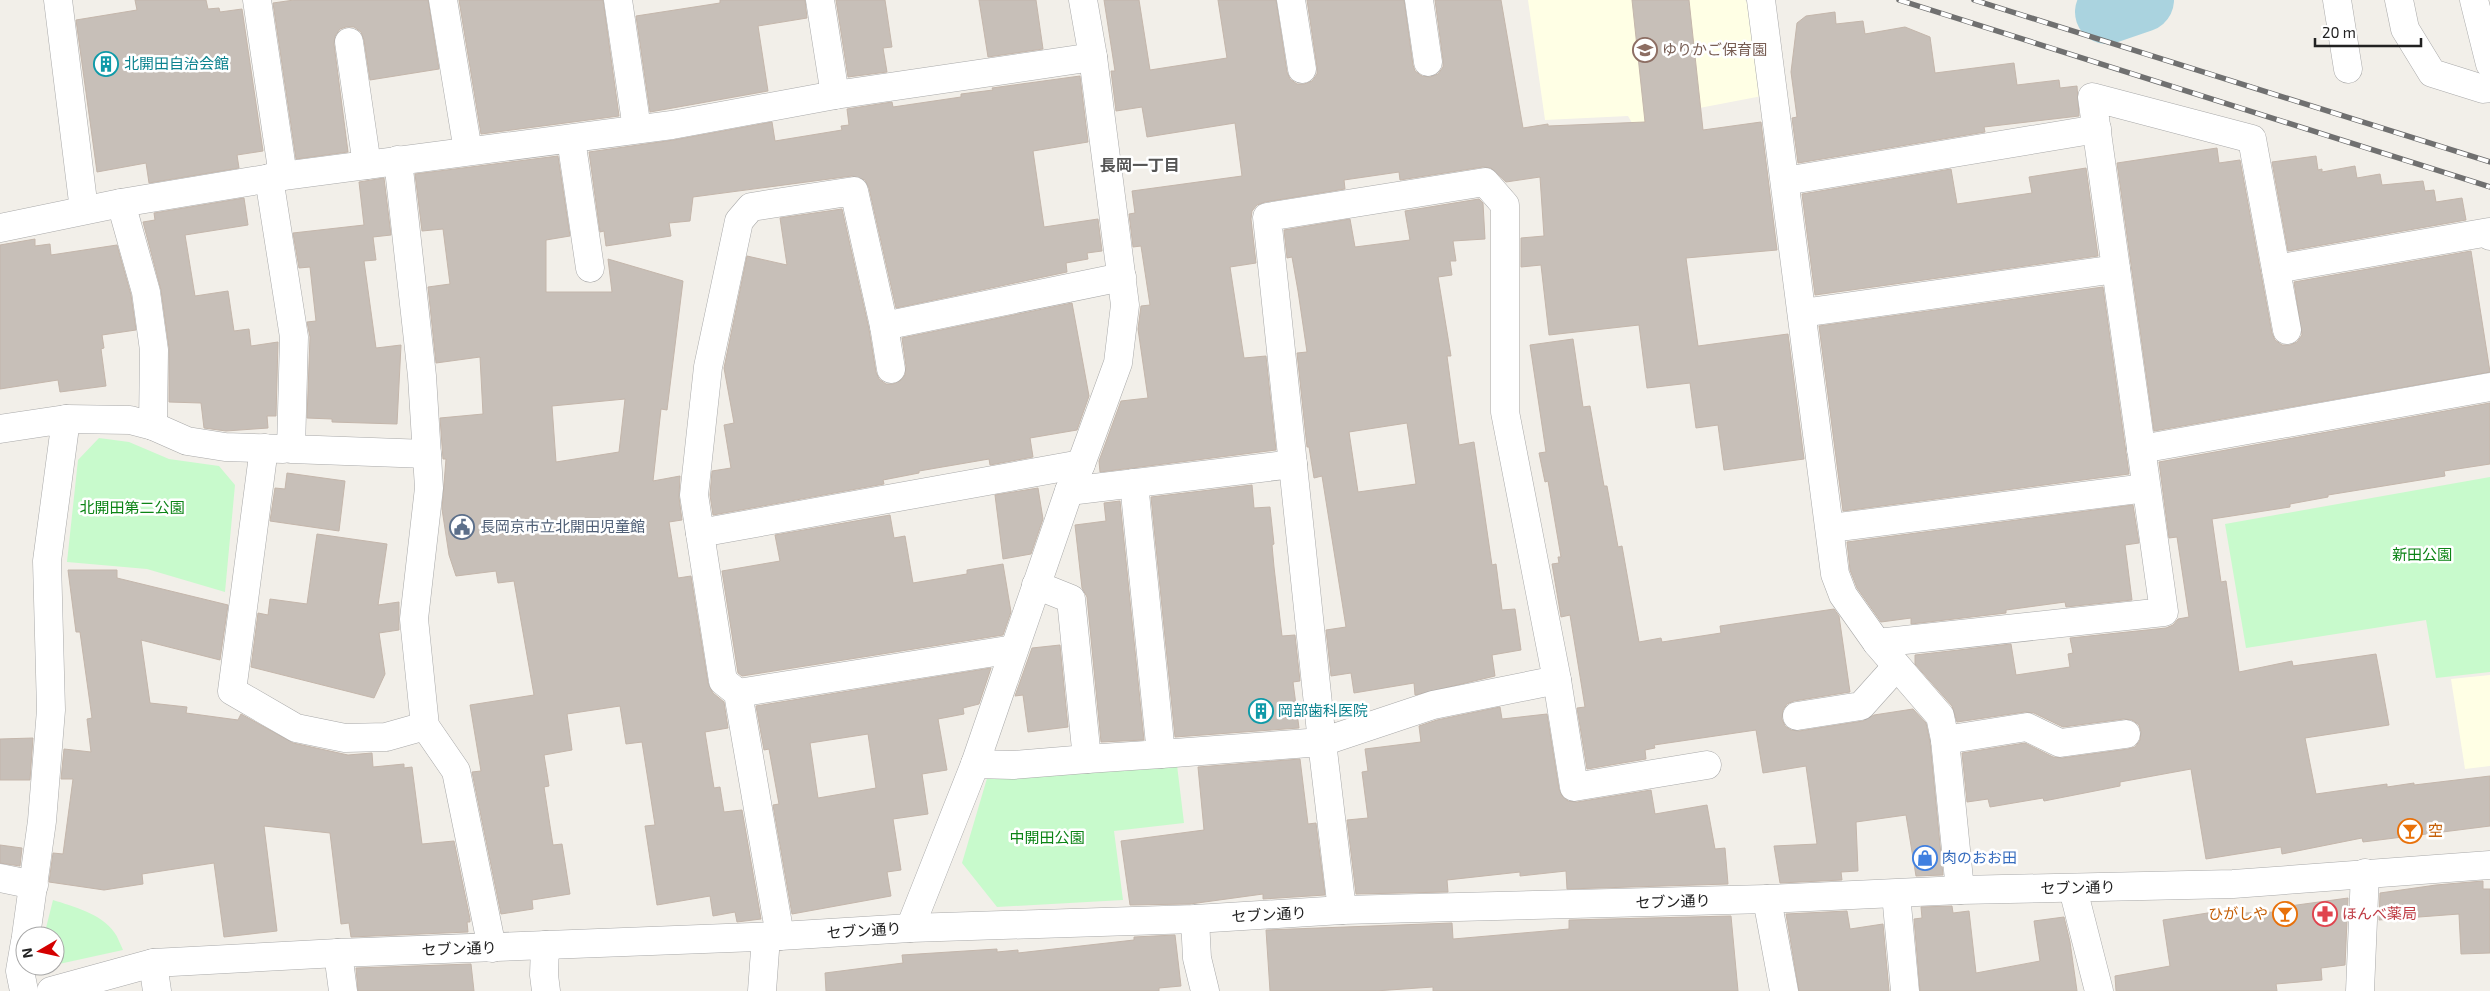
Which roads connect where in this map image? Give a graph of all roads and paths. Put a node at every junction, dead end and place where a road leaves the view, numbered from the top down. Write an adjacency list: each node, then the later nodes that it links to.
1 (58, 0): 30 (street)
2 (256, 0): 27 (street)
3 (443, 0): 24 (street)
4 (618, 0): 21 (street)
5 (820, 0): 20 (street)
6 (1083, 0): 14 (street)
7 (1291, 0): 17 (street)
8 (1419, 0): 15 (street)
9 (1761, 0): 28 (street)
10 (2337, 0): 18 (street)
11 (2399, 0): 19 (street)
12 (2474, 0): 16 (street)
13 (349, 42): 26 (street)
14 (1093, 57): 20 (street); 36 (street)
15 (1428, 62)
16 (2490, 64)
17 (1302, 69)
18 (2348, 69)
19 (2490, 88)
20 (835, 95): 21 (street)
21 (637, 129): 23 (street)
22 (2097, 129): 28 (street); 34 (street); 35 (street)
23 (571, 139): 24 (street); 33 (street)
24 (468, 150): 25 (street)
25 (398, 160): 26 (street); 48 (street)
26 (367, 165): 27 (street)
27 (276, 177): 29 (street); 46 (street)
28 (1785, 181): 37 (street)
29 (121, 203): 30 (street); 43 (street)
30 (84, 210): 31 (street)
31 (0, 228)
32 (2490, 236): 35 (street)
33 (590, 268)
34 (2116, 269): 37 (street); 47 (street)
35 (2276, 269): 39 (street)
36 (1122, 277): 38 (street); 49 (street)
37 (1802, 313): 54 (street)
38 (884, 326): 40 (street); 55 (street)
39 (2287, 330)
40 (891, 369)
41 (2490, 387): 47 (street)
42 (66, 419): 43 (street); 44 (street); 74 (street)
43 (153, 426): 45 (street)
44 (0, 429)
45 (264, 448): 46 (street); 63 (street)
46 (290, 449): 48 (street)
47 (2141, 449): 52 (street)
48 (427, 454): 63 (street)
49 (1081, 464): 53 (street); 55 (street)
50 (1293, 464): 51 (street); 60 (street); 66 (street)
51 (1134, 483): 53 (street); 67 (street)
52 (2146, 488): 54 (street); 57 (street)
53 (1069, 491): 56 (street)
54 (1831, 528): 57 (street)
55 (700, 534): 61 (street)
56 (1036, 586): 58 (street); 68 (street)
57 (1877, 643): 59 (street)
58 (1014, 649): 61 (street); 69 (street)
59 (1896, 667): 62 (street); 65 (street)
60 (1557, 680): 66 (street); 70 (street)
61 (738, 693): 83 (street)
62 (1797, 716)
63 (425, 726): 85 (street)
64 (2126, 734): 65 (street)
65 (1945, 740): 76 (street)
66 (1322, 742): 67 (street); 79 (street)
67 (1161, 754): 68 (street)
68 (1087, 759): 69 (street)
69 (975, 764): 82 (street)
70 (1706, 765)
71 (2490, 866): 72 (street, セブン通り)
72 (2365, 873): 75 (street, セブン通り); 99 (street)
73 (0, 878): 74 (street)
74 (34, 885): 81 (street)
75 (2072, 889): 76 (street, セブン通り); 98 (street)
76 (1960, 890): 77 (street, セブン通り)
77 (1896, 894): 78 (street, セブン通り); 97 (street)
78 (1767, 899): 79 (street, セブン通り); 96 (street)
79 (1342, 910): 80 (street, セブン通り)
80 (1195, 919): 82 (street, セブン通り); 95 (street)
81 (28, 926)
82 (910, 928): 83 (street, セブン通り)
83 (773, 937): 84 (street, セブン通り); 94 (street)
84 (545, 945): 85 (street, セブン通り); 93 (street)
85 (492, 948): 86 (street, セブン通り)
86 (338, 953): 87 (street, セブン通り); 92 (street)
87 (154, 963): 90 (street, セブン通り); 91 (street)
88 (21, 976): 89 (street)
89 (24, 991)
90 (51, 991)
91 (157, 991)
92 (343, 991)
93 (546, 991)
94 (762, 991)
95 (1204, 991)
96 (1784, 991)
97 (1905, 991)
98 (2099, 991)
99 (2360, 991)

